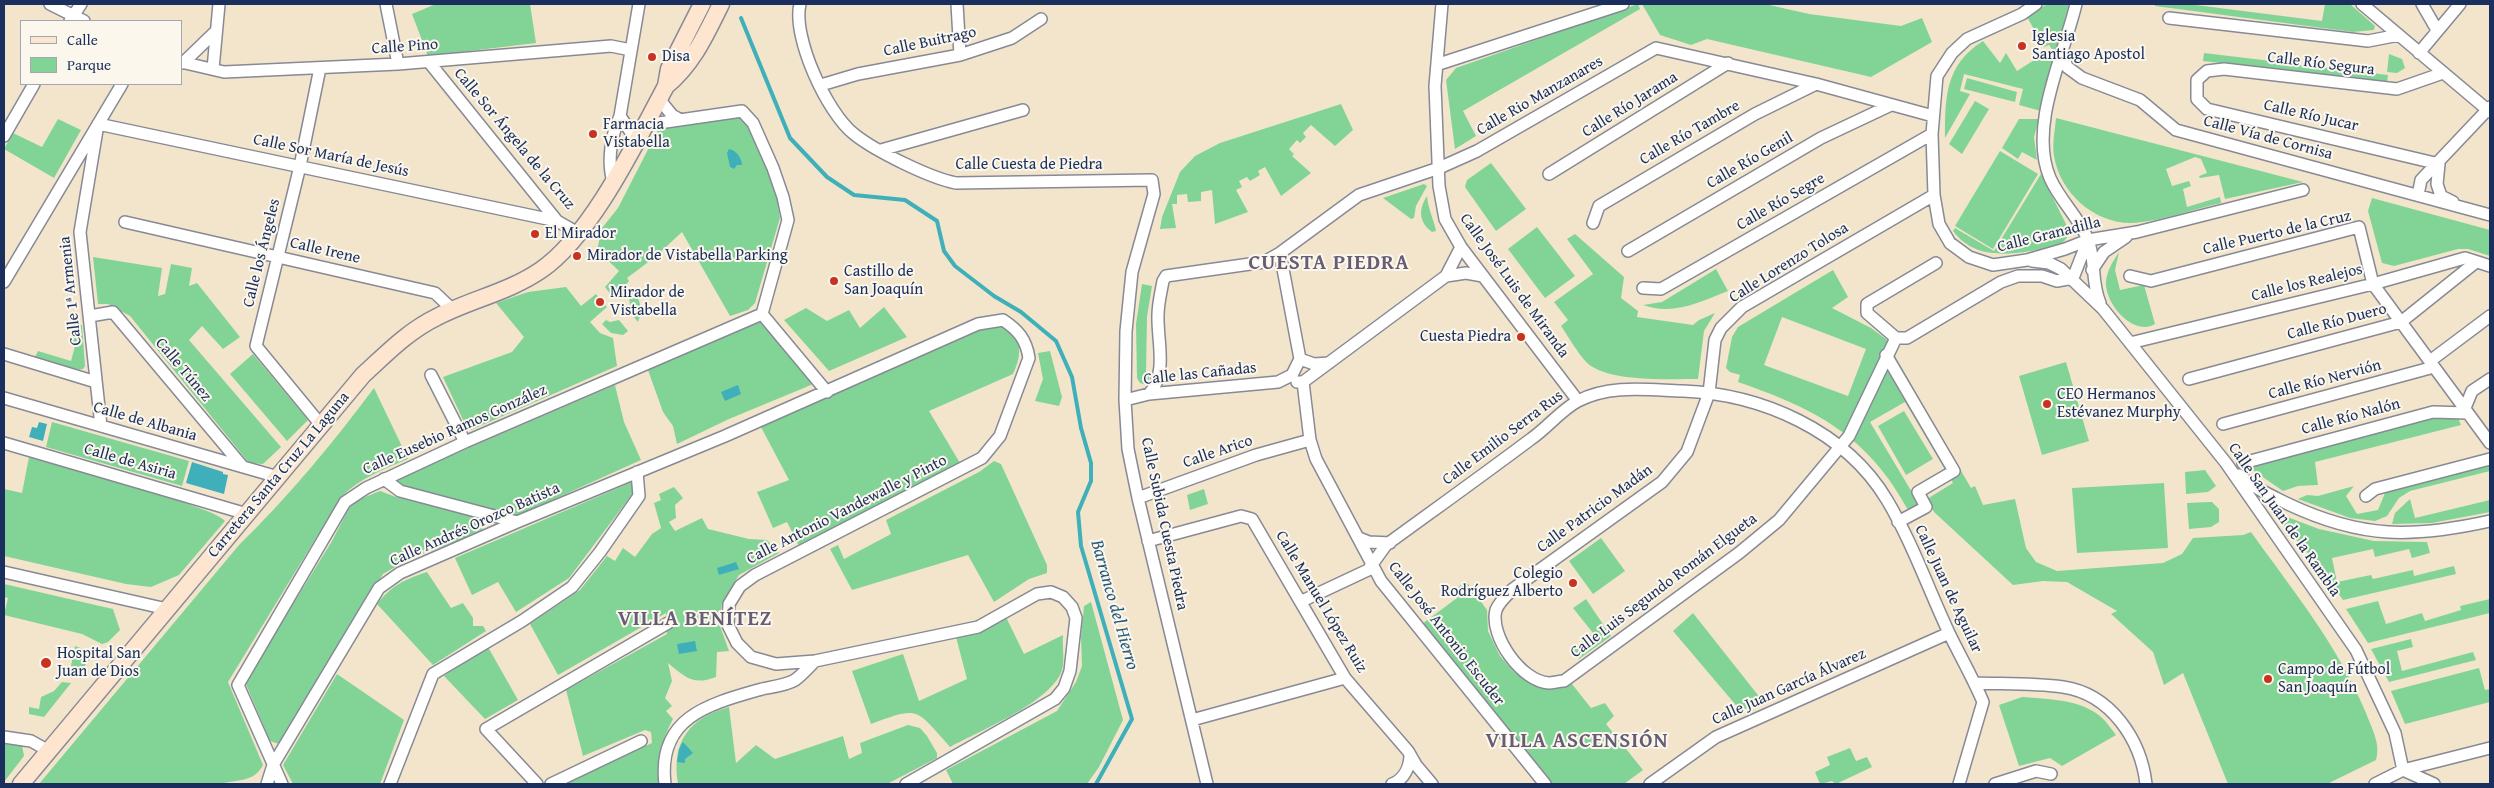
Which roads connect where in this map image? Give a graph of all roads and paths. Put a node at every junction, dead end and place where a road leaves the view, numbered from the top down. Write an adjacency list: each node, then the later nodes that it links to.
1 (50, 4): 19 (street)
2 (80, 4): 19 (street)
3 (218, 4): 21 (street)
4 (386, 4): 30 (street)
5 (639, 4): 23 (street)
6 (702, 4): 40 (main road)
7 (721, 4): 40 (main road)
8 (800, 4): 39 (street, Calle Cuesta de Piedra)
9 (957, 4): 26 (street)
10 (1442, 4): 31 (street, Calle José Luis de Miranda)
11 (1623, 4): 31 (street)
12 (2036, 4): 45 (street, Calle Granadilla)
13 (2076, 4): 24 (street, Calle San Juan de la Rambla)
14 (2362, 4): 22 (street)
15 (2422, 4): 20 (street)
16 (2460, 4): 20 (street)
17 (2169, 18): 22 (street)
18 (1041, 19): 26 (street, Calle Buitrago)
19 (76, 20)
20 (2437, 30): 25 (street)
21 (214, 34): 27 (street); 33 (street)
22 (2399, 36): 25 (street)
23 (631, 50): 28 (street, Calle Pino); 44 (street)
24 (2062, 52): 60 (street, Calle Vía de Cornisa); 68 (street, Calle San Juan de la Rambla)
25 (2419, 53): 34 (street)
26 (960, 55): 39 (street, Calle Buitrago)
27 (182, 62): 33 (street, Calle Pino)
28 (429, 62): 30 (street, Calle Pino); 63 (street, Calle Sor Ángela de la Cruz)
29 (1728, 63): 36 (street); 54 (street, Calle Rio Manzanares); 55 (street, Calle Río Jarama)
30 (398, 64): 32 (street, Calle Pino)
31 (1439, 64): 54 (street, Calle José Luis de Miranda)
32 (320, 68): 33 (street, Calle Pino); 53 (street, Calle los Ángeles)
33 (213, 69)
34 (2443, 73): 35 (street, Calle Río Segura); 43 (street)
35 (2197, 80): 52 (street, Calle Río Jucar)
36 (1816, 84): 41 (street); 65 (street, Calle Río Tambre)
37 (33, 85): 50 (street)
38 (121, 85): 47 (street)
39 (821, 85): 51 (street, Calle Cuesta de Piedra)
40 (662, 92): 46 (street); 48 (main road, Carretera Santa Cruz La Laguna)
41 (1891, 105): 45 (street); 71 (street, Calle Río Genil)
42 (1023, 110): 51 (street)
43 (2489, 110): 52 (street)
44 (620, 116): 48 (street); 57 (street)
45 (1933, 116): 49 (street, Calle Granadilla)
46 (678, 119): 48 (street); 89 (street)
47 (98, 124): 53 (street, Calle Sor María de Jesús); 84 (street); 90 (street, Calle 1ª Armenia)
48 (642, 131): 57 (main road, Carretera Santa Cruz La Laguna)
49 (1932, 134): 59 (street, Calle Granadilla); 86 (street, Calle Río Segre)
50 (4, 136)
51 (881, 150): 56 (street, Calle Cuesta de Piedra)
52 (2438, 164): 60 (street); 61 (street)
53 (300, 166): 63 (street, Calle Sor María de Jesús); 73 (street, Calle los Ángeles)
54 (1439, 168): 69 (street, Calle José Luis de Miranda); 72 (street, Calle Rio Manzanares)
55 (1549, 174)
56 (1152, 180): 112 (street, Calle Subida Cuesta Piedra)
57 (613, 182): 66 (main road, Carretera Santa Cruz La Laguna)
58 (2303, 190): 67 (street, Calle Granadilla)
59 (1934, 195): 74 (street, Calle Granadilla); 109 (street, Calle Lorenzo Tolosa)
60 (2418, 195): 61 (street, Calle Vía de Cornisa)
61 (2465, 208): 62 (street, Calle Vía de Cornisa)
62 (2490, 215)
63 (557, 221): 66 (street, Calle Sor Ángela de la Cruz)
64 (125, 222): 73 (street, Calle Irene)
65 (1593, 224)
66 (581, 228): 88 (main road, Carretera Santa Cruz La Laguna)
67 (2137, 232): 68 (street, Calle Granadilla); 79 (street)
68 (2088, 240): 70 (street, Calle Granadilla); 75 (street); 79 (street, Calle San Juan de la Rambla)
69 (1461, 247): 80 (street); 81 (street, Calle José Luis de Miranda)
70 (2065, 250): 74 (street, Calle Granadilla); 75 (street)
71 (1628, 251)
72 (1280, 253): 97 (street); 100 (street, Calle Rio Manzanares)
73 (278, 256): 88 (street, Calle Irene); 116 (street, Calle los Ángeles)
74 (2027, 260): 83 (street, Calle San Juan de la Rambla)
75 (2078, 262): 83 (street)
76 (2476, 262): 78 (street, Calle los Realejos); 85 (street, Calle los Realejos); 92 (street, Calle Río Duero)
77 (1936, 263): 93 (street)
78 (2490, 266)
79 (2092, 270): 87 (street, Calle San Juan de la Rambla)
80 (1446, 276): 81 (street); 98 (street)
81 (1483, 276): 113 (street, Calle José Luis de Miranda)
82 (2130, 276): 85 (street, Calle Puerto de la Cruz)
83 (2073, 278): 87 (street, Calle San Juan de la Rambla); 93 (street)
84 (4, 282)
85 (2373, 284): 92 (street, Calle Puerto de la Cruz); 94 (street, Calle los Realejos)
86 (1643, 288)
87 (2103, 309): 94 (street, Calle San Juan de la Rambla)
88 (453, 310): 116 (main road, Carretera Santa Cruz La Laguna)
89 (762, 314): 108 (street); 119 (street, Calle Eusebio Ramos González)
90 (90, 316): 104 (street, Calle 1ª Armenia); 126 (street, Calle Túnez)
91 (2490, 316): 99 (street)
92 (2401, 322): 99 (street, Calle Puerto de la Cruz); 102 (street, Calle Río Duero)
93 (1896, 338): 96 (street, Calle Luis Segundo Román Elgueta)
94 (2130, 343): 124 (street, Calle San Juan de la Rambla)
95 (4, 354): 104 (street)
96 (1886, 355): 122 (street, Calle Luis Segundo Román Elgueta); 135 (street)
97 (1300, 359): 98 (street); 105 (street, Calle las Cañadas)
98 (1329, 363): 106 (street)
99 (2432, 364): 114 (street, Calle Puerto de la Cruz); 115 (street, Calle Río Nervión)
100 (1160, 372): 107 (street); 110 (street)
101 (431, 374): 119 (street)
102 (2189, 379)
103 (2490, 379): 114 (street)
104 (96, 382): 117 (street, Calle 1ª Armenia)
105 (1278, 382): 106 (street, Calle las Cañadas); 107 (street, Calle las Cañadas)
106 (1303, 382): 118 (street, Calle José Antonio Escuder)
107 (1180, 391): 110 (street, Calle las Cañadas)
108 (827, 392): 127 (street, Calle Antonio Vandewalle y Pinto); 145 (street, Calle Antonio Vandewalle y Pinto)
109 (1708, 393): 113 (street, Calle Emilio Serra Rus); 122 (street, Calle Juan de Aguilar); 147 (street, Calle Patricio Madán)
110 (1150, 394): 112 (street, Calle las Cañadas)
111 (4, 398): 117 (street, Calle de Albania)
112 (1125, 400): 131 (street, Calle Subida Cuesta Piedra)
113 (1578, 401): 138 (street, Calle Emilio Serra Rus)
114 (2467, 411): 121 (street, Calle Puerto de la Cruz); 125 (street, Calle Río Nalón)
115 (2223, 424)
116 (321, 425): 128 (main road, Carretera Santa Cruz La Laguna)
117 (101, 426): 126 (street, Calle de Albania)
118 (1310, 440): 131 (street, Calle Arico); 136 (street, Calle José Antonio Escuder)
119 (465, 442): 129 (street, Calle Eusebio Ramos González)
120 (4, 443): 132 (street, Calle de Asiria)
121 (2490, 443)
122 (1840, 447): 135 (street, Calle Juan de Aguilar); 147 (street, Calle Luis Segundo Román Elgueta)
123 (2490, 459): 130 (street)
124 (2226, 463): 133 (street); 156 (street, Calle San Juan de la Rambla)
125 (2243, 463)
126 (244, 467): 128 (street, Calle de Albania)
127 (637, 472): 134 (street, Calle Andrés Orozco Batista); 161 (street)
128 (278, 477): 132 (main road, Carretera Santa Cruz La Laguna)
129 (384, 479): 134 (street); 155 (street, Calle Eusebio Ramos González)
130 (2366, 496)
131 (1138, 498): 137 (street, Calle Subida Cuesta Piedra)
132 (247, 514): 142 (main road, Carretera Santa Cruz La Laguna)
133 (2490, 521)
134 (517, 522): 155 (street, Calle Andrés Orozco Batista)
135 (1898, 522): 144 (street, Calle Juan de Aguilar)
136 (1359, 538): 138 (street); 139 (street, Calle José Antonio Escuder)
137 (1148, 541): 141 (street, Calle Manuel López Ruiz); 149 (street, Calle Subida Cuesta Piedra)
138 (1390, 543): 139 (street, Calle Emilio Serra Rus)
139 (1373, 566): 141 (street, Calle Emilio Serra Rus); 169 (street, Calle José Antonio Escuder)
140 (4, 572): 142 (street)
141 (1302, 601): 146 (street, Calle Manuel López Ruiz)
142 (167, 609): 153 (main road, Carretera Santa Cruz La Laguna)
143 (668, 624): 162 (street)
144 (1949, 633): 148 (street, Calle Juan de Aguilar); 170 (street, Calle Juan García Álvarez)
145 (815, 662): 164 (street); 165 (street, Calle Antonio Vandewalle y Pinto)
146 (1345, 678): 149 (street); 154 (street, Calle Manuel López Ruiz)
147 (1564, 681)
148 (1976, 683): 171 (street, Calle Juan de Aguilar); 173 (street)
149 (1192, 720): 166 (street, Calle Subida Cuesta Piedra)
150 (4, 736): 153 (street)
151 (641, 741): 163 (street)
152 (2490, 748): 156 (street)
153 (49, 751): 158 (main road, Carretera Santa Cruz La Laguna)
154 (1410, 757): 167 (street); 168 (street, Calle Manuel López Ruiz)
155 (273, 765): 159 (street, Calle Andrés Orozco Batista); 160 (street)
156 (2403, 770): 174 (street); 175 (street)
157 (2051, 774): 172 (street)
158 (21, 784)
159 (267, 784)
160 (282, 784)
161 (390, 784)
162 (537, 784)
163 (551, 784)
164 (665, 784)
165 (906, 784)
166 (1206, 784)
167 (1392, 784)
168 (1432, 784)
169 (1545, 784)
170 (1650, 784)
171 (1959, 784)
172 (1995, 784)
173 (2146, 784)
174 (2375, 784)
175 (2434, 784)

